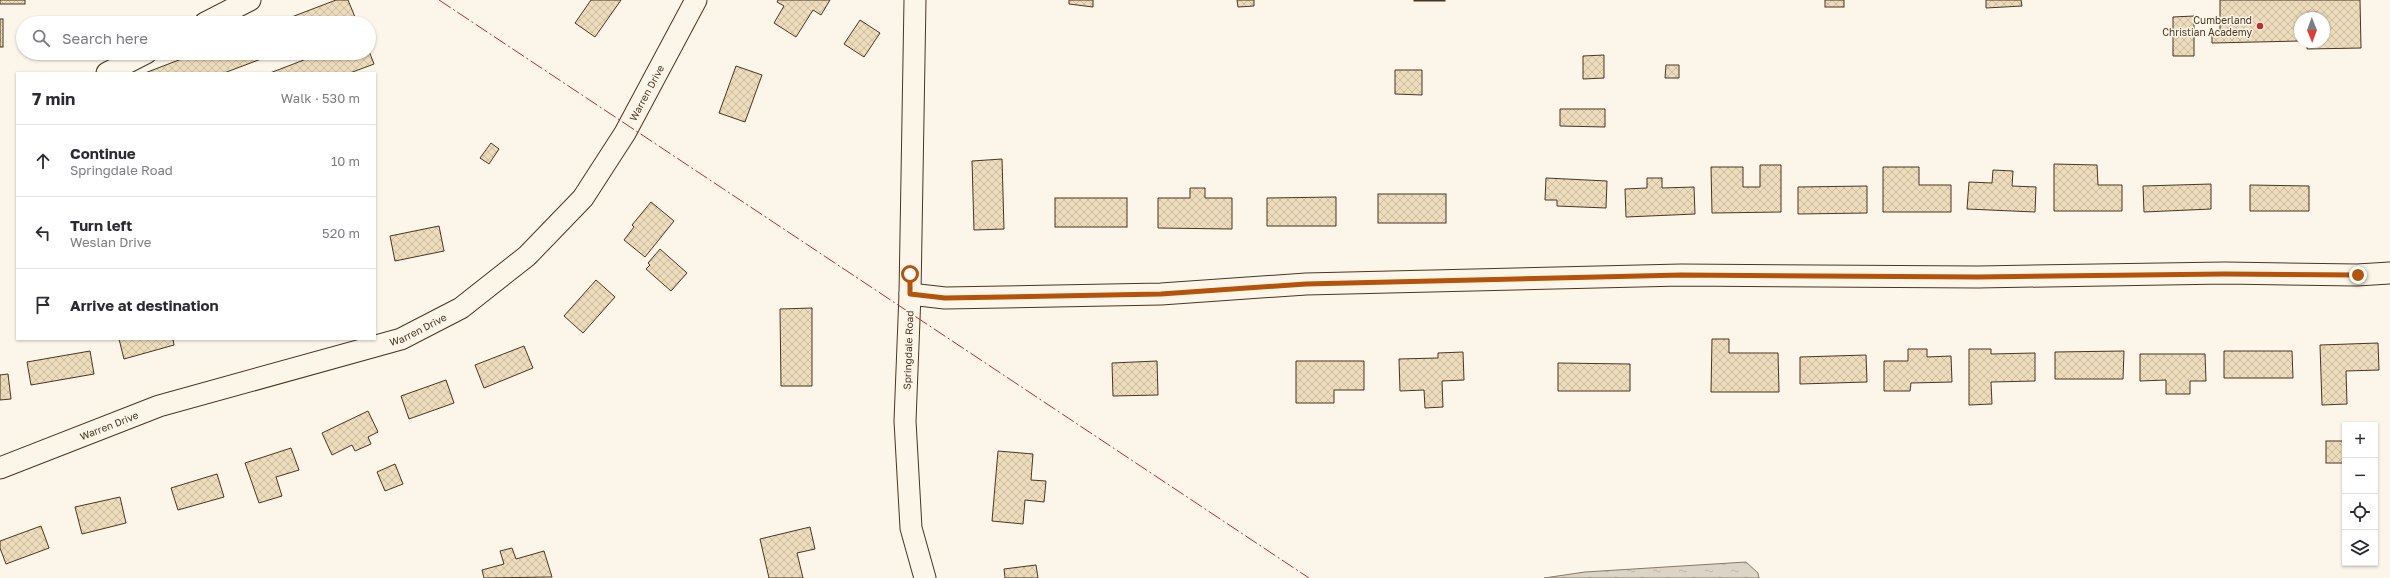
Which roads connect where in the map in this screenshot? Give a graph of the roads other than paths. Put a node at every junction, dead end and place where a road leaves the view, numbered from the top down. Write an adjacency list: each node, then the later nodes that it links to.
1 (250, 0): 4 (street)
2 (696, 0): 9 (street, Warren Drive)
3 (915, 0): 8 (street, Springdale Road)
4 (219, 16)
5 (132, 60): 6 (street)
6 (109, 72)
7 (2390, 272): 8 (street)
8 (910, 294): 10 (street, Springdale Road)
9 (0, 468)
10 (925, 578)

